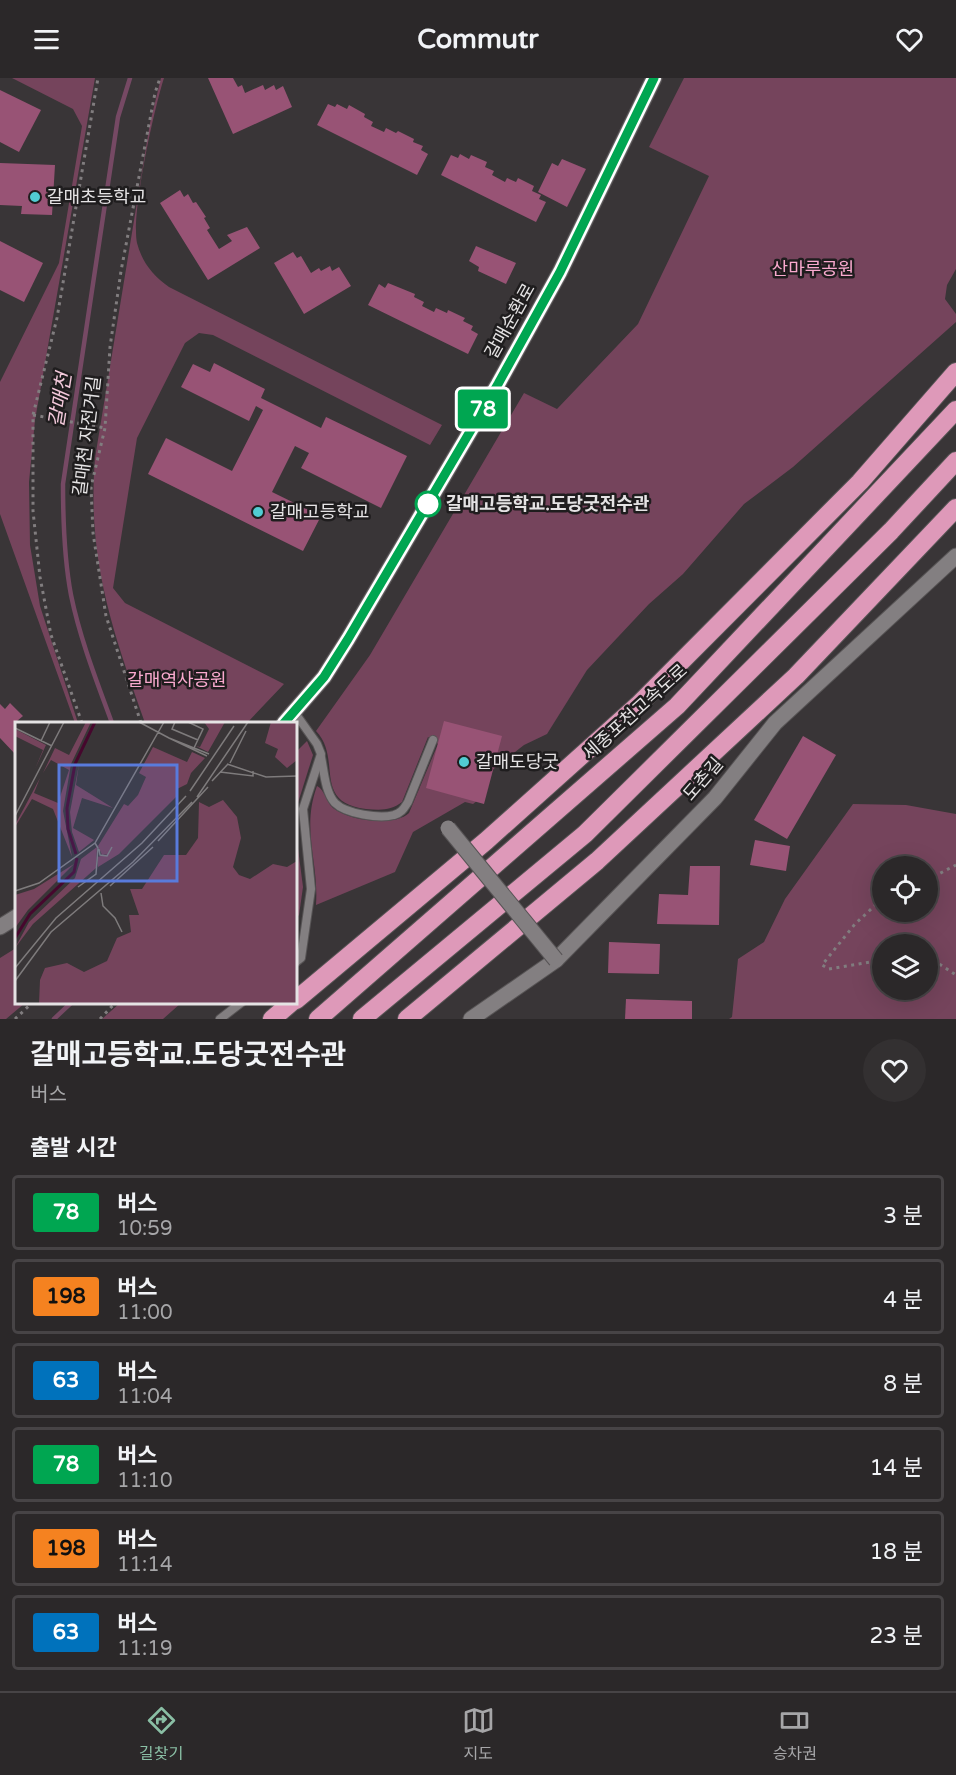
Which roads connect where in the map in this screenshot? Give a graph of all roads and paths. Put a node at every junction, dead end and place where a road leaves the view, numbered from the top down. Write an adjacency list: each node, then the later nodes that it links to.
1 (98, 78): 6 (path)
2 (160, 78): 7 (path, 갈매천 자전거길)
3 (654, 78): 11 (street, 갈매순환로)
4 (956, 372): 28 (highway)
5 (956, 410): 37 (highway, 세종포천고속도로)
6 (33, 415): 7 (path); 12 (path)
7 (105, 428): 13 (path, 갈매천 자전거길)
8 (956, 461): 38 (highway)
9 (956, 508): 39 (highway)
10 (956, 556): 23 (street, 도촌길)
11 (290, 718)
12 (82, 722)
13 (141, 722)
14 (297, 724): 16 (lane)
15 (433, 740): 16 (lane)
16 (321, 754): 24 (lane)
17 (448, 828): 23 (street, bridge)
18 (956, 865): 19 (path)
19 (938, 874)
20 (872, 908): 25 (path)
21 (15, 918): 22 (street)
22 (0, 927)
23 (556, 960): 40 (street, 도촌길)
24 (297, 961)
25 (872, 962)
26 (938, 963): 27 (path)
27 (956, 975)
28 (297, 998)
29 (31, 1004): 33 (path)
30 (114, 1004): 34 (path)
31 (239, 1004): 35 (lane)
32 (290, 1004): 36 (highway)
33 (15, 1019)
34 (100, 1019)
35 (220, 1019)
36 (272, 1019)
37 (318, 1019)
38 (362, 1019)
39 (407, 1019)
40 (471, 1019)

